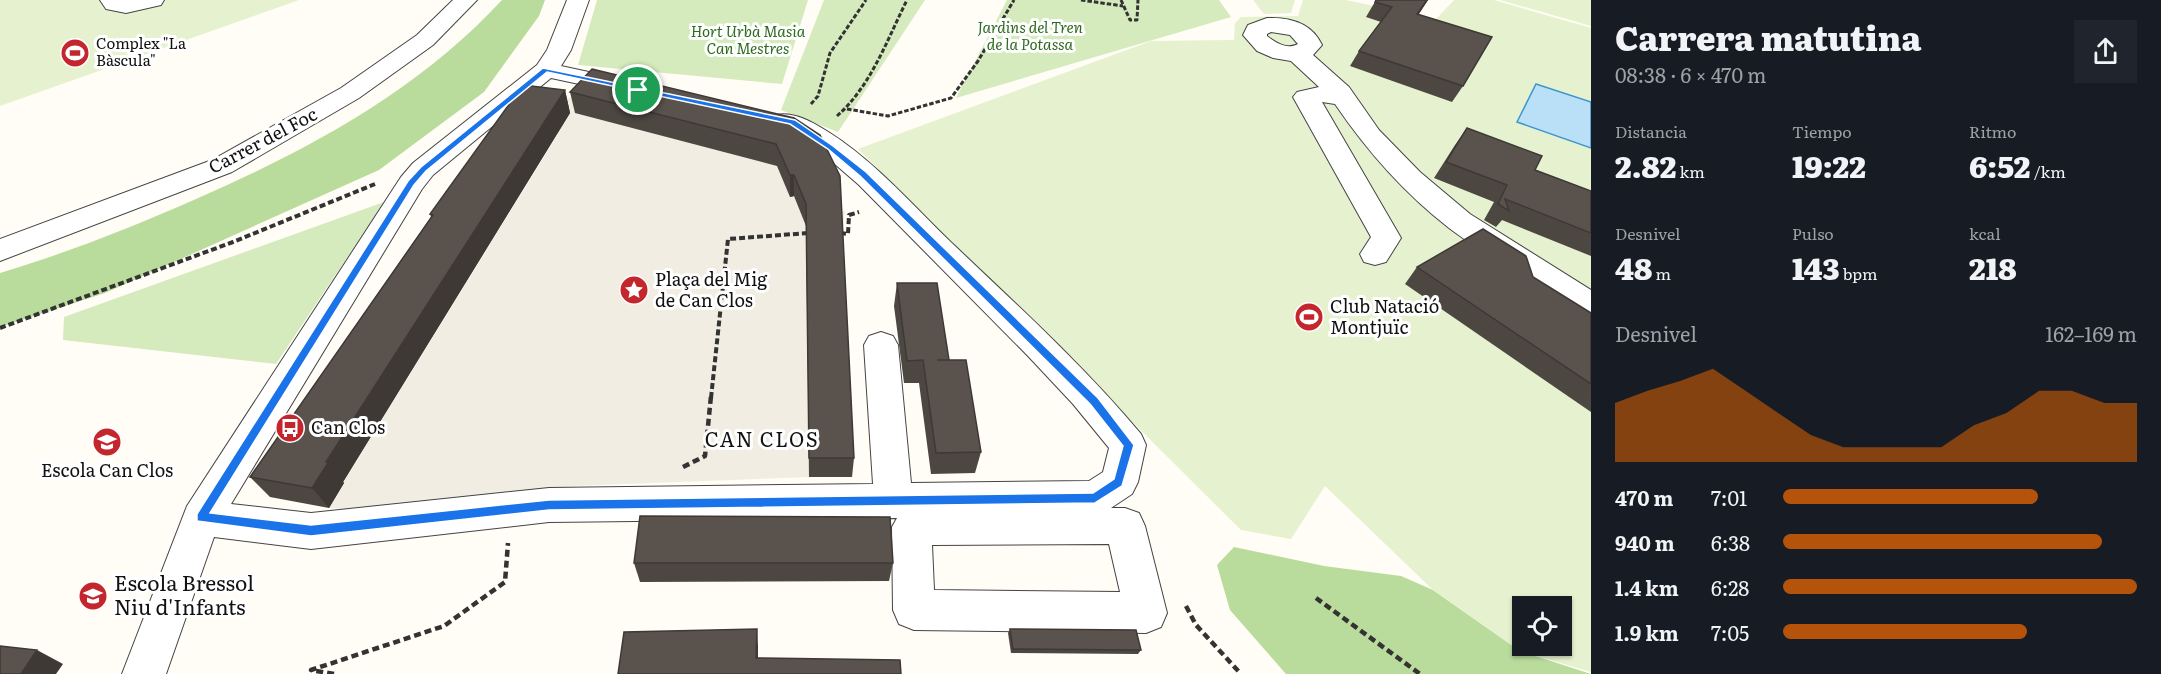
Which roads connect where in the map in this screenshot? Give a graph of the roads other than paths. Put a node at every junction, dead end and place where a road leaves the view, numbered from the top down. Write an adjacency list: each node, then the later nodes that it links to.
1 (111, 0): 2 (street)
2 (153, 0)
3 (466, 0): 10 (street, Carrer del Foc)
4 (578, 0): 6 (street)
5 (1296, 53): 8 (street)
6 (546, 70): 7 (street); 15 (street)
7 (653, 93)
8 (1344, 97): 11 (street); 12 (street)
9 (758, 115): 14 (street)
10 (0, 249)
11 (1375, 254)
12 (1591, 304)
13 (881, 345): 14 (street)
14 (893, 500): 15 (street)
15 (201, 518): 17 (street)
16 (1125, 526): 16 (street)
17 (144, 674)

